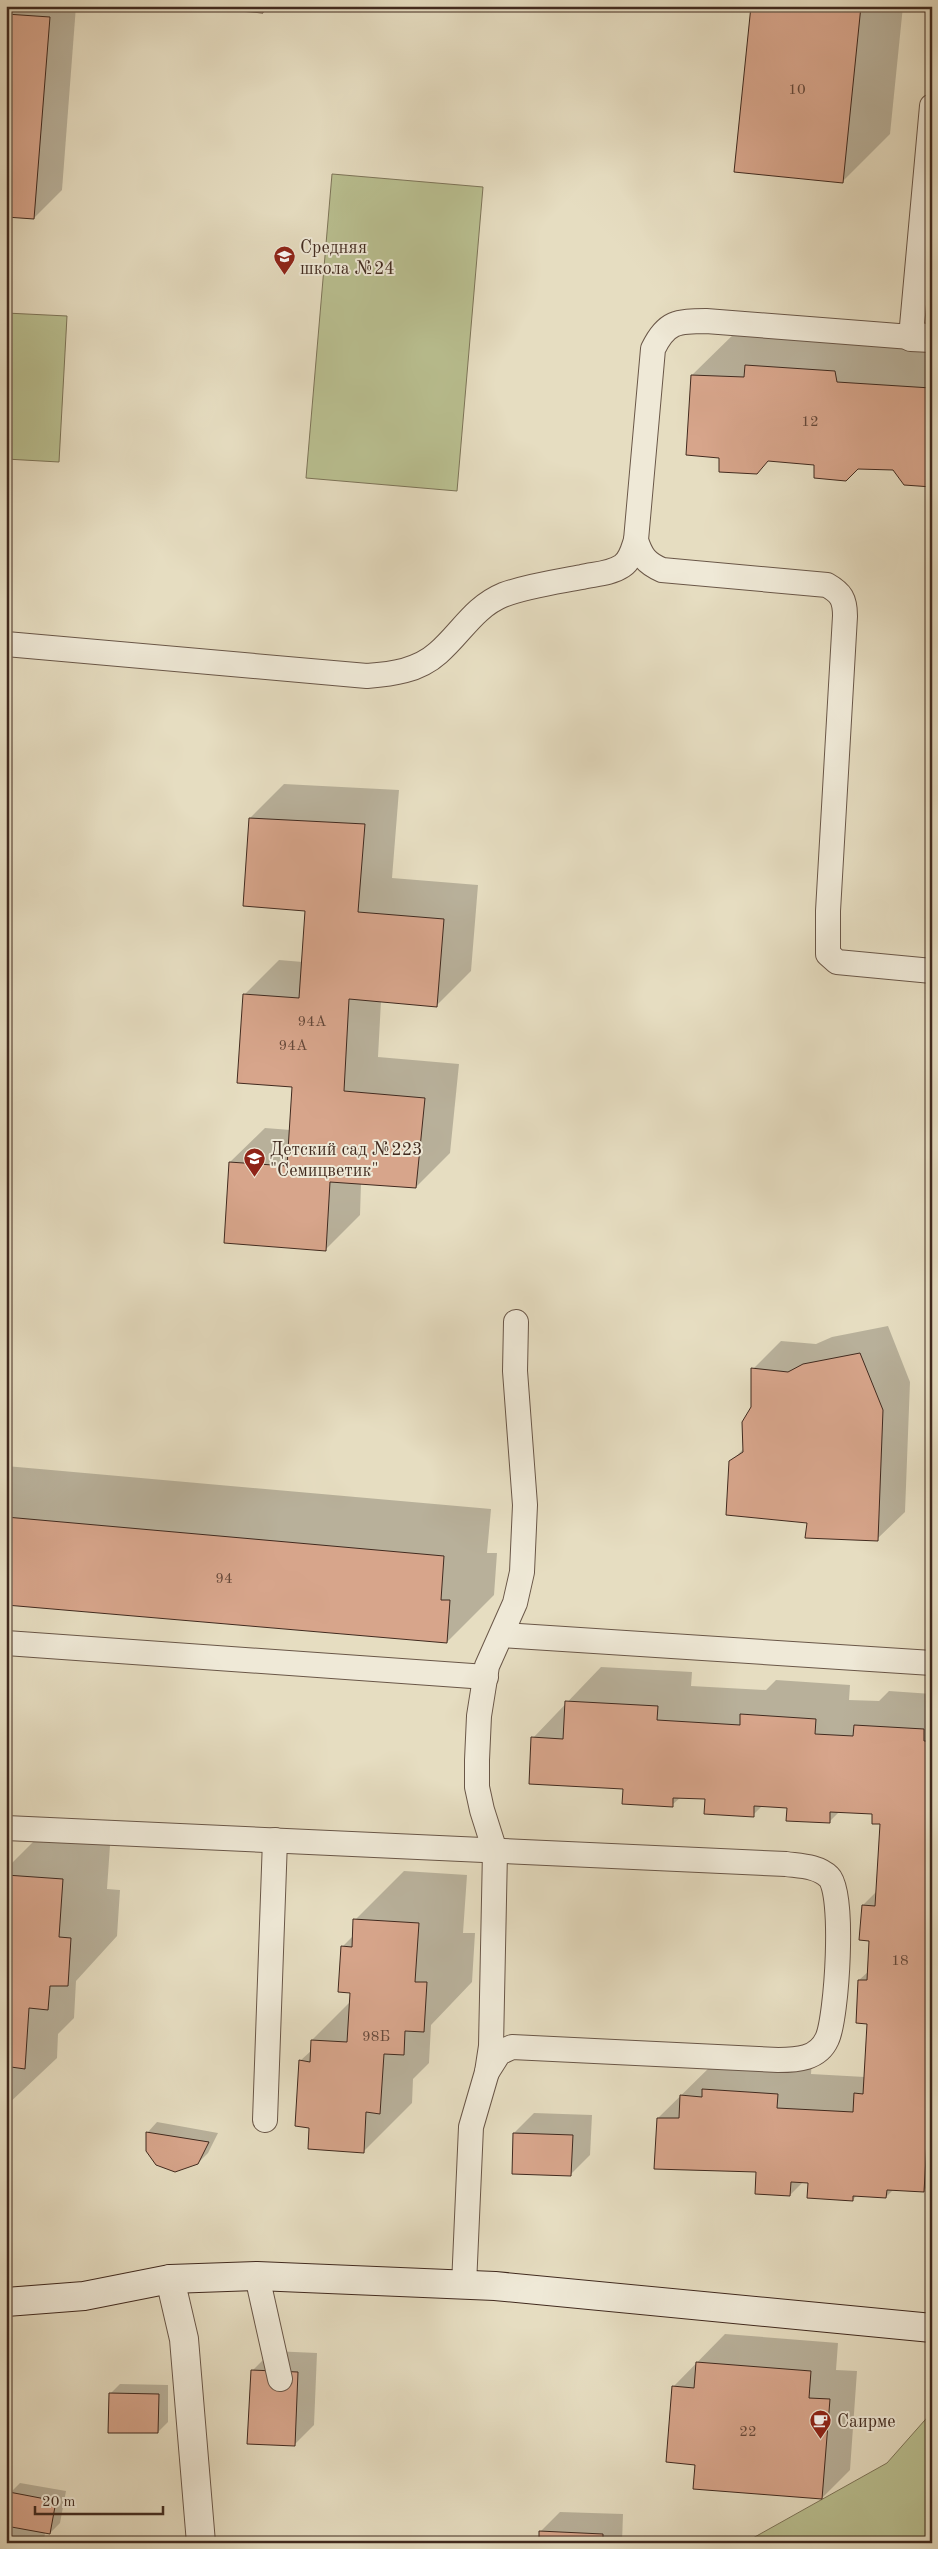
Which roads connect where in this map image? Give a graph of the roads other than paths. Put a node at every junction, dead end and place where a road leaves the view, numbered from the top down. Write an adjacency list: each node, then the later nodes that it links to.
1 (932, 106): 2 (lane)
2 (921, 337): 3 (lane)
3 (636, 540): 4 (lane); 5 (lane)
4 (6, 644)
5 (932, 971)
6 (516, 1322): 7 (lane)
7 (502, 1636): 9 (lane); 10 (lane)
8 (6, 1643): 10 (lane)
9 (932, 1663)
10 (486, 1677): 13 (lane)
11 (6, 1828): 12 (lane)
12 (275, 1840): 13 (lane); 15 (lane)
13 (494, 1851): 14 (lane); 14 (lane)
14 (487, 2072): 18 (lane)
15 (265, 2120)
16 (257, 2276): 17 (street); 18 (street); 21 (lane)
17 (170, 2279): 19 (street); 22 (street)
18 (464, 2285): 20 (street)
19 (6, 2302)
20 (932, 2328)
21 (280, 2379)
22 (201, 2543)

